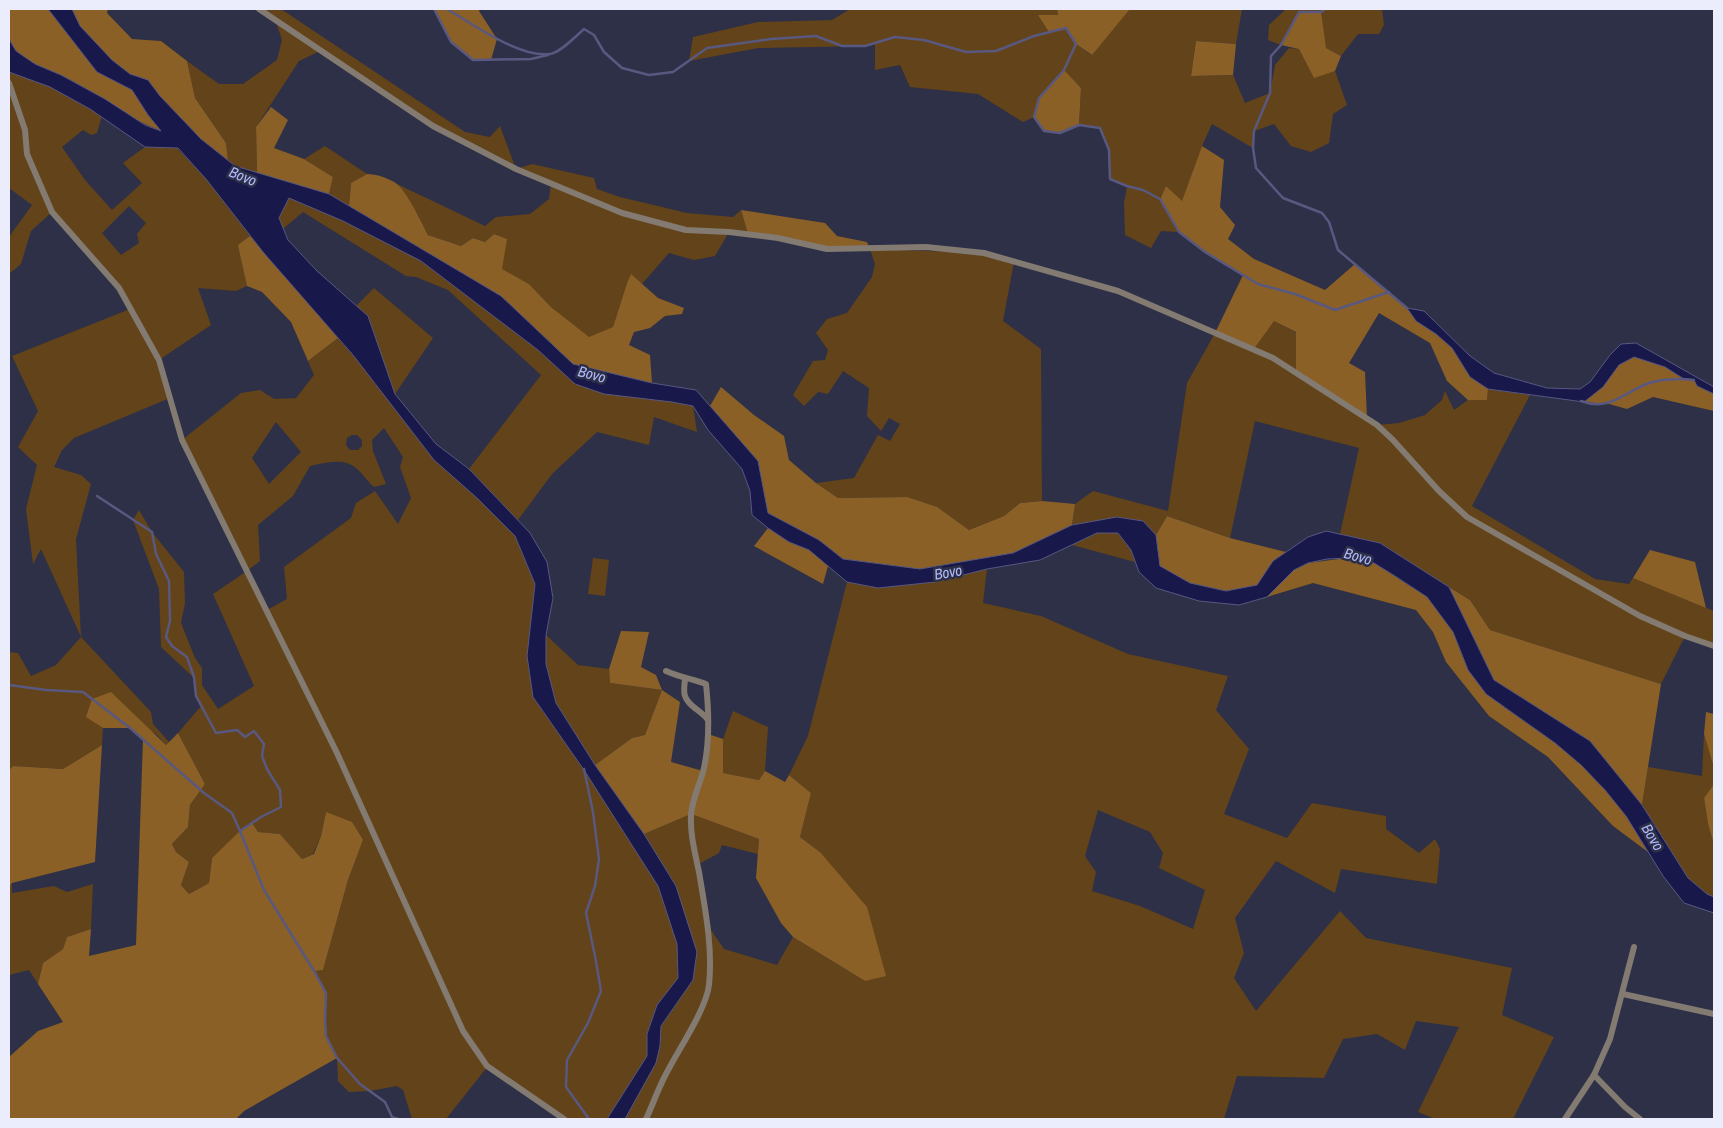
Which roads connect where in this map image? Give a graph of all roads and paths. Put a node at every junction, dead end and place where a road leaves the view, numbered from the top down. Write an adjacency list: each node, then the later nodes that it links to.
1 (259, 9): 3 (street)
2 (9, 83): 11 (street)
3 (1714, 646)
4 (666, 672): 5 (street)
5 (685, 678): 6 (street); 6 (street)
6 (708, 720): 12 (street)
7 (1634, 947): 8 (street)
8 (1623, 994): 9 (street); 10 (street)
9 (1714, 1014)
10 (1594, 1075): 13 (street); 14 (street)
11 (564, 1119)
12 (646, 1119)
13 (1565, 1119)
14 (1640, 1119)

